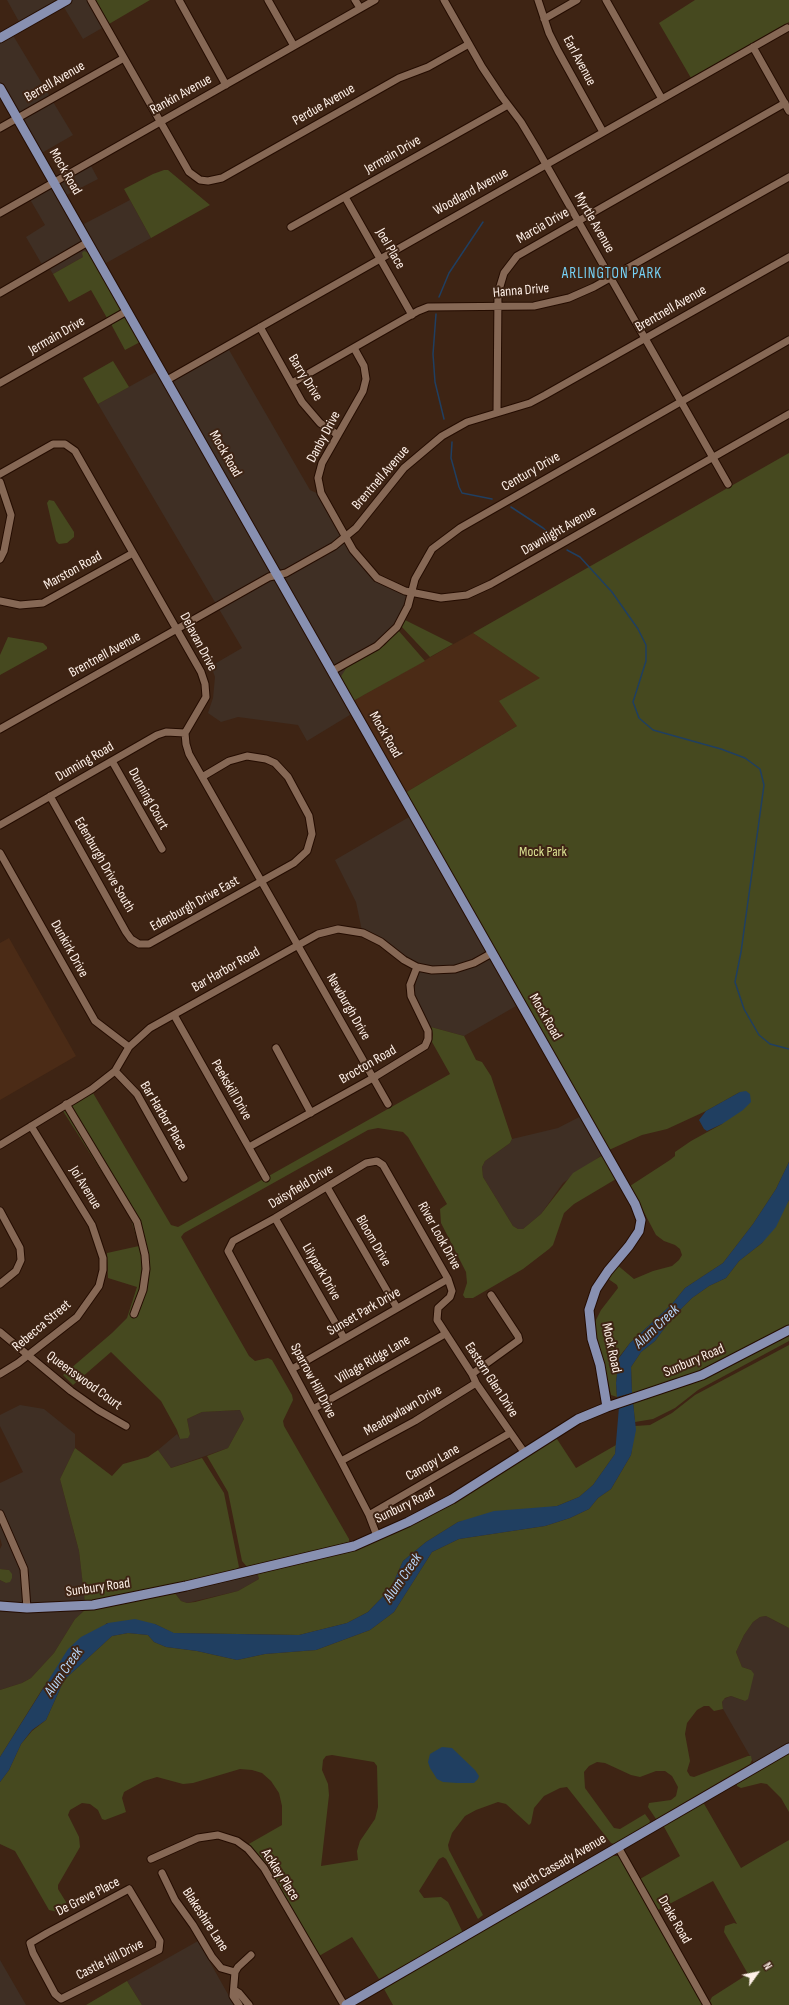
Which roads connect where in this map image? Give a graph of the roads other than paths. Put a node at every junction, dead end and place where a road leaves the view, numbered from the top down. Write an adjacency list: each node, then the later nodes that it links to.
1 (67, 0): 14 (main road)
2 (91, 0): 18 (street)
3 (179, 0): 19 (street)
4 (268, 0): 16 (street)
5 (355, 0): 11 (street)
6 (375, 0): 11 (street, Rankin Avenue)
7 (444, 0): 15 (street, Myrtle Avenue)
8 (538, 0): 12 (street, Earl Avenue)
9 (577, 0): 12 (street)
10 (606, 0): 21 (street)
11 (360, 8): 16 (street, Rankin Avenue)
12 (544, 19): 28 (street, Earl Avenue)
13 (787, 28): 17 (street, Woodland Avenue)
14 (0, 38)
15 (469, 44): 23 (street, Myrtle Avenue); 26 (street, Perdue Avenue)
16 (294, 46): 19 (street, Rankin Avenue)
17 (754, 47): 21 (street, Woodland Avenue); 22 (street)
18 (124, 58): 25 (street, Berrell Avenue); 26 (street)
19 (226, 85): 26 (street, Rankin Avenue)
20 (0, 88): 25 (main road, Mock Road)
21 (662, 99): 28 (street, Woodland Avenue)
22 (785, 103): 24 (street); 34 (street, Marcia Drive)
23 (508, 105): 29 (street, Myrtle Avenue); 32 (street, Jermain Drive)
24 (789, 110)
25 (17, 118): 27 (street, Berrell Avenue); 31 (main road, Mock Road)
26 (160, 122): 31 (street, Rankin Avenue)
27 (0, 128)
28 (603, 132): 29 (street, Woodland Avenue)
29 (546, 165): 34 (street, Myrtle Avenue); 38 (street, Woodland Avenue)
30 (789, 177): 39 (street, Hanna Drive)
31 (55, 182): 33 (street, Rankin Avenue); 36 (main road, Mock Road)
32 (345, 197): 35 (street, Jermain Drive); 38 (street, Joel Place)
33 (0, 213)
34 (578, 221): 39 (street, Myrtle Avenue); 41 (street, Marcia Drive)
35 (291, 227)
36 (88, 242): 40 (street); 42 (main road, Mock Road)
37 (789, 257): 45 (street, Brentnell Avenue)
38 (380, 259): 43 (street, Joel Place); 44 (street, Woodland Avenue)
39 (611, 278): 41 (street, Hanna Drive); 45 (street, Myrtle Avenue)
40 (0, 293)
41 (497, 307): 43 (street, Hanna Drive); 52 (street, Marcia Drive)
42 (127, 311): 48 (main road, Mock Road); 49 (street, Jermain Drive)
43 (412, 315): 47 (street, Hanna Drive)
44 (260, 328): 48 (street, Woodland Avenue); 50 (street, Barry Drive)
45 (645, 339): 51 (street, Myrtle Avenue); 52 (street, Brentnell Avenue)
46 (789, 340): 51 (street, Century Drive)
47 (354, 348): 50 (street, Hanna Drive); 54 (street, Danby Drive)
48 (167, 380): 62 (main road, Mock Road)
49 (0, 383)
50 (292, 383): 54 (street, Barry Drive)
51 (681, 401): 55 (street, Myrtle Avenue); 63 (street, Century Drive)
52 (497, 412): 59 (street, Brentnell Avenue)
53 (789, 414): 55 (street, Dawnlight Avenue)
54 (338, 435): 59 (street, Danby Drive)
55 (713, 458): 58 (street, Myrtle Avenue); 63 (street, Dawnlight Avenue)
56 (0, 474): 60 (street, Delavan Drive)
57 (0, 482): 61 (street)
58 (728, 484)
59 (345, 537): 62 (street, Brentnell Avenue); 63 (street, Dawnlight Avenue)
60 (133, 553): 64 (street, Marston Road); 65 (street, Delavan Drive)
61 (0, 559)
62 (278, 575): 65 (street, Brentnell Avenue); 66 (main road, Mock Road)
63 (412, 592): 66 (street, Century Drive)
64 (0, 601)
65 (176, 630): 67 (street, Brentnell Avenue); 68 (street, Delavan Drive)
66 (332, 671): 78 (main road, Mock Road)
67 (0, 729)
68 (186, 733): 69 (street, Dunning Road); 70 (street)
69 (112, 761): 71 (street, Dunning Road); 73 (street, Dunning Court)
70 (202, 777): 75 (street); 75 (street, Edenburgh Drive East)
71 (50, 796): 72 (street, Dunning Road); 76 (street, Edenburgh Drive South)
72 (0, 825)
73 (162, 849)
74 (0, 853): 81 (street, Dunkirk Drive)
75 (262, 881): 76 (street, Edenburgh Drive East); 77 (street)
76 (139, 944)
77 (297, 944): 79 (street, Bar Harbor Road); 80 (street, Bar Harbor Road); 84 (street, Newburgh Drive)
78 (492, 953): 79 (street, Bar Harbor Road); 114 (main road, Mock Road)
79 (417, 967): 84 (street, Brocton Road)
80 (174, 1015): 81 (street, Bar Harbor Road); 90 (street, Peekskill Drive)
81 (130, 1047): 83 (street, Bar Harbor Road)
82 (276, 1048): 87 (street)
83 (115, 1070): 85 (street, Bar Harbor Road); 92 (street, Bar Harbor Place)
84 (373, 1078): 86 (street, Newburgh Drive); 87 (street, Brocton Road)
85 (66, 1104): 88 (street, Bar Harbor Road); 103 (street)
86 (388, 1104)
87 (311, 1113): 90 (street, Brocton Road)
88 (31, 1126): 89 (street, Bar Harbor Road); 98 (street, Joi Avenue)
89 (0, 1146)
90 (249, 1147): 93 (street, Peekskill Drive)
91 (383, 1165): 94 (street, Daisyfield Drive); 99 (street, River Look Drive)
92 (184, 1178)
93 (266, 1178)
94 (327, 1187): 96 (street, Daisyfield Drive); 102 (street, Bloom Drive)
95 (0, 1211): 100 (street)
96 (275, 1218): 97 (street, Daisyfield Drive); 108 (street, Lilypark Drive)
97 (233, 1241): 110 (street, Sparrow Hill Drive)
98 (103, 1270): 109 (street, Rebecca Street)
99 (448, 1279): 102 (street, Sunset Park Drive); 104 (street, River Look Drive)
100 (0, 1284)
101 (491, 1295): 112 (street)
102 (397, 1308): 108 (street, Sunset Park Drive)
103 (134, 1314)
104 (437, 1320): 107 (street, Eastern Glen Drive)
105 (789, 1330): 114 (main road, Sunbury Road)
106 (0, 1332): 109 (street, Queenswood Court)
107 (445, 1334): 112 (street, Eastern Glen Drive); 115 (street, Village Ridge Lane)
108 (344, 1338): 110 (street, Sunset Park Drive)
109 (28, 1355): 111 (street, Rebecca Street); 116 (street, Queenswood Court)
110 (292, 1369): 115 (street, Sparrow Hill Drive)
111 (0, 1374)
112 (472, 1374): 113 (street, Eastern Glen Drive)
113 (476, 1383): 117 (street, Eastern Glen Drive); 119 (street, Meadowlawn Drive)
114 (609, 1407): 118 (main road, Sunbury Road)
115 (313, 1409): 119 (street, Sparrow Hill Drive)
116 (126, 1426)
117 (510, 1434): 118 (street, Eastern Glen Drive); 121 (street, Canopy Lane)
118 (524, 1452): 122 (main road, Sunbury Road)
119 (341, 1461): 121 (street, Sparrow Hill Drive)
120 (0, 1514): 124 (street)
121 (369, 1515): 122 (street, Sparrow Hill Drive)
122 (377, 1536): 124 (main road, Sunbury Road)
123 (0, 1606): 124 (main road, Sunbury Road)
124 (27, 1608)
125 (789, 1748): 126 (main road, North Cassady Avenue)
126 (618, 1847): 136 (main road, North Cassady Avenue); 137 (street, Drake Road)
127 (151, 1859): 136 (street, Ackley Place)
128 (162, 1874): 131 (street, Blakeshire Lane)
129 (147, 1917): 133 (street, Castle Hill Drive); 133 (street, De Greve Place)
130 (251, 1955): 131 (street)
131 (235, 1972): 132 (street)
132 (234, 1990): 134 (street); 135 (street)
133 (61, 1999)
134 (240, 2005)
135 (249, 2005)
136 (345, 2005)
137 (707, 2005)

